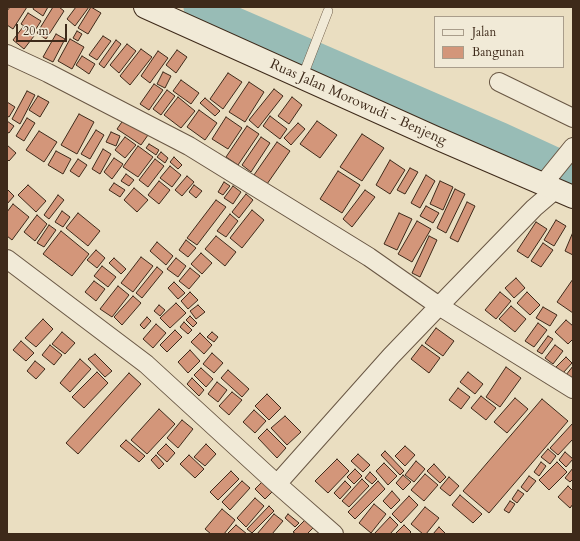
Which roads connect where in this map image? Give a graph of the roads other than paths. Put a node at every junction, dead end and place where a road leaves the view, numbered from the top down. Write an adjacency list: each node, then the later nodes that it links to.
1 (145, 7): 4 (main road, Ruas Jalan Morowudi - Benjeng)
2 (328, 10): 4 (lane)
3 (7, 54): 10 (street)
4 (302, 78): 8 (main road, Ruas Jalan Morowudi - Benjeng)
5 (498, 82): 6 (street)
6 (573, 118)
7 (573, 146): 8 (street)
8 (557, 190): 10 (street)
9 (7, 259): 12 (street)
10 (439, 306): 11 (street); 12 (street)
11 (573, 389)
12 (277, 484): 13 (street)
13 (334, 534)

